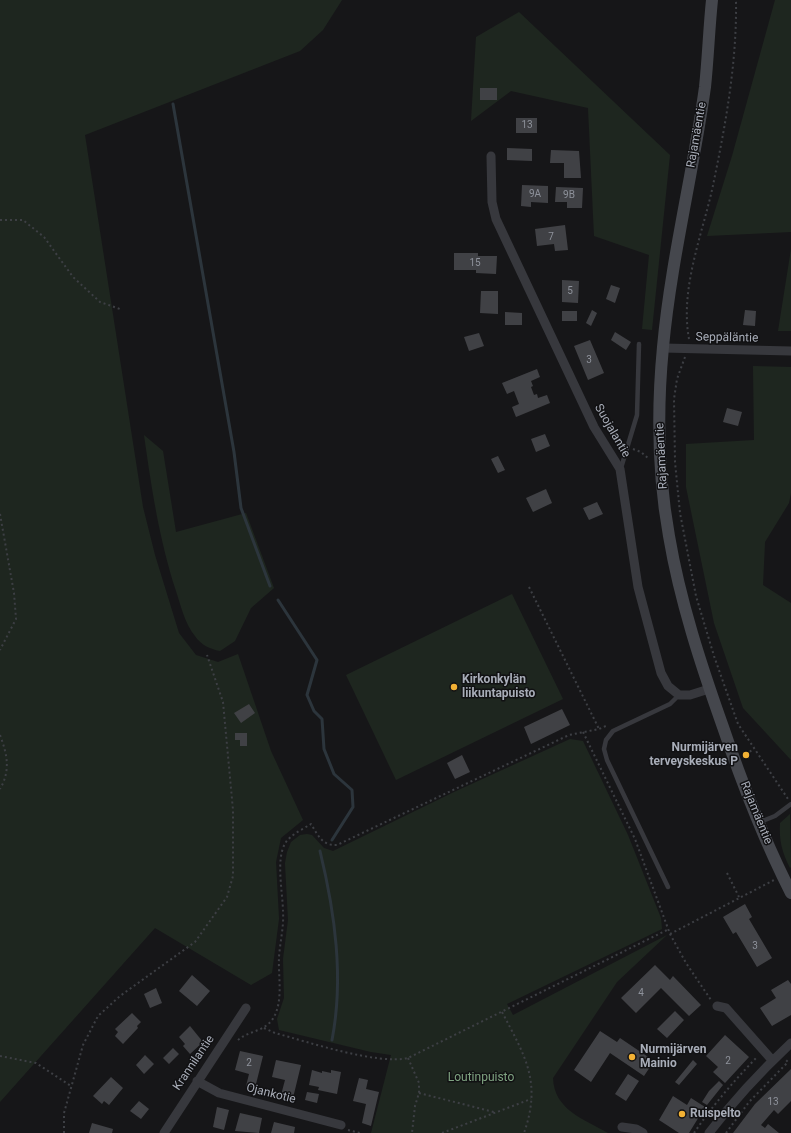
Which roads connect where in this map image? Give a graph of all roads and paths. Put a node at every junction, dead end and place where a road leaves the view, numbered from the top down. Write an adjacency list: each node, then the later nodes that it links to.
1 (712, 0): 7 (main road, Rajamäentie)
2 (736, 0): 8 (path)
3 (491, 156): 10 (street, Suojalantie)
4 (0, 220): 5 (path)
5 (120, 309)
6 (639, 344): 10 (lane)
7 (663, 348): 8 (street, Seppäläntie); 15 (main road, Rajamäentie)
8 (688, 349): 9 (street, Seppäläntie); 21 (path)
9 (791, 351)
10 (620, 469): 16 (street, Suojalantie)
11 (0, 514): 13 (path)
12 (529, 587): 18 (path)
13 (0, 650)
14 (208, 654): 45 (path)
15 (709, 689): 16 (street); 25 (main road, Rajamäentie)
16 (679, 695): 28 (lane)
17 (613, 722): 18 (path)
18 (599, 729): 19 (path)
19 (583, 732): 31 (path); 36 (path)
20 (0, 736): 23 (path)
21 (754, 749): 22 (path); 24 (path)
22 (746, 755)
23 (0, 789)
24 (791, 803): 25 (lane)
25 (759, 823): 27 (main road, Rajamäentie)
26 (727, 873): 30 (path)
27 (782, 876): 29 (main road, Rajamäentie); 30 (path)
28 (668, 887)
29 (791, 893)
30 (739, 897): 32 (path)
31 (669, 929): 32 (path); 35 (path)
32 (670, 934): 33 (path)
33 (718, 1006): 39 (street)
34 (246, 1008): 44 (street, Krannilantie)
35 (502, 1012): 41 (path); 47 (path)
36 (264, 1028): 38 (path); 41 (path)
37 (791, 1043): 42 (street)
38 (233, 1044)
39 (763, 1050): 42 (street); 57 (path)
40 (0, 1056): 45 (path)
41 (408, 1058): 46 (path)
42 (772, 1060): 58 (street)
43 (788, 1062): 59 (path)
44 (197, 1081): 49 (street, Ojankotie); 52 (street, Krannilantie)
45 (72, 1086): 51 (path)
46 (419, 1093): 48 (path); 53 (path)
47 (531, 1099): 48 (path); 55 (path)
48 (494, 1112): 54 (path)
49 (341, 1125)
50 (622, 1127): 56 (street)
51 (64, 1133)
52 (164, 1133)
53 (412, 1133)
54 (442, 1133)
55 (524, 1133)
56 (643, 1133)
57 (694, 1133)
58 (709, 1133)
59 (726, 1133)

